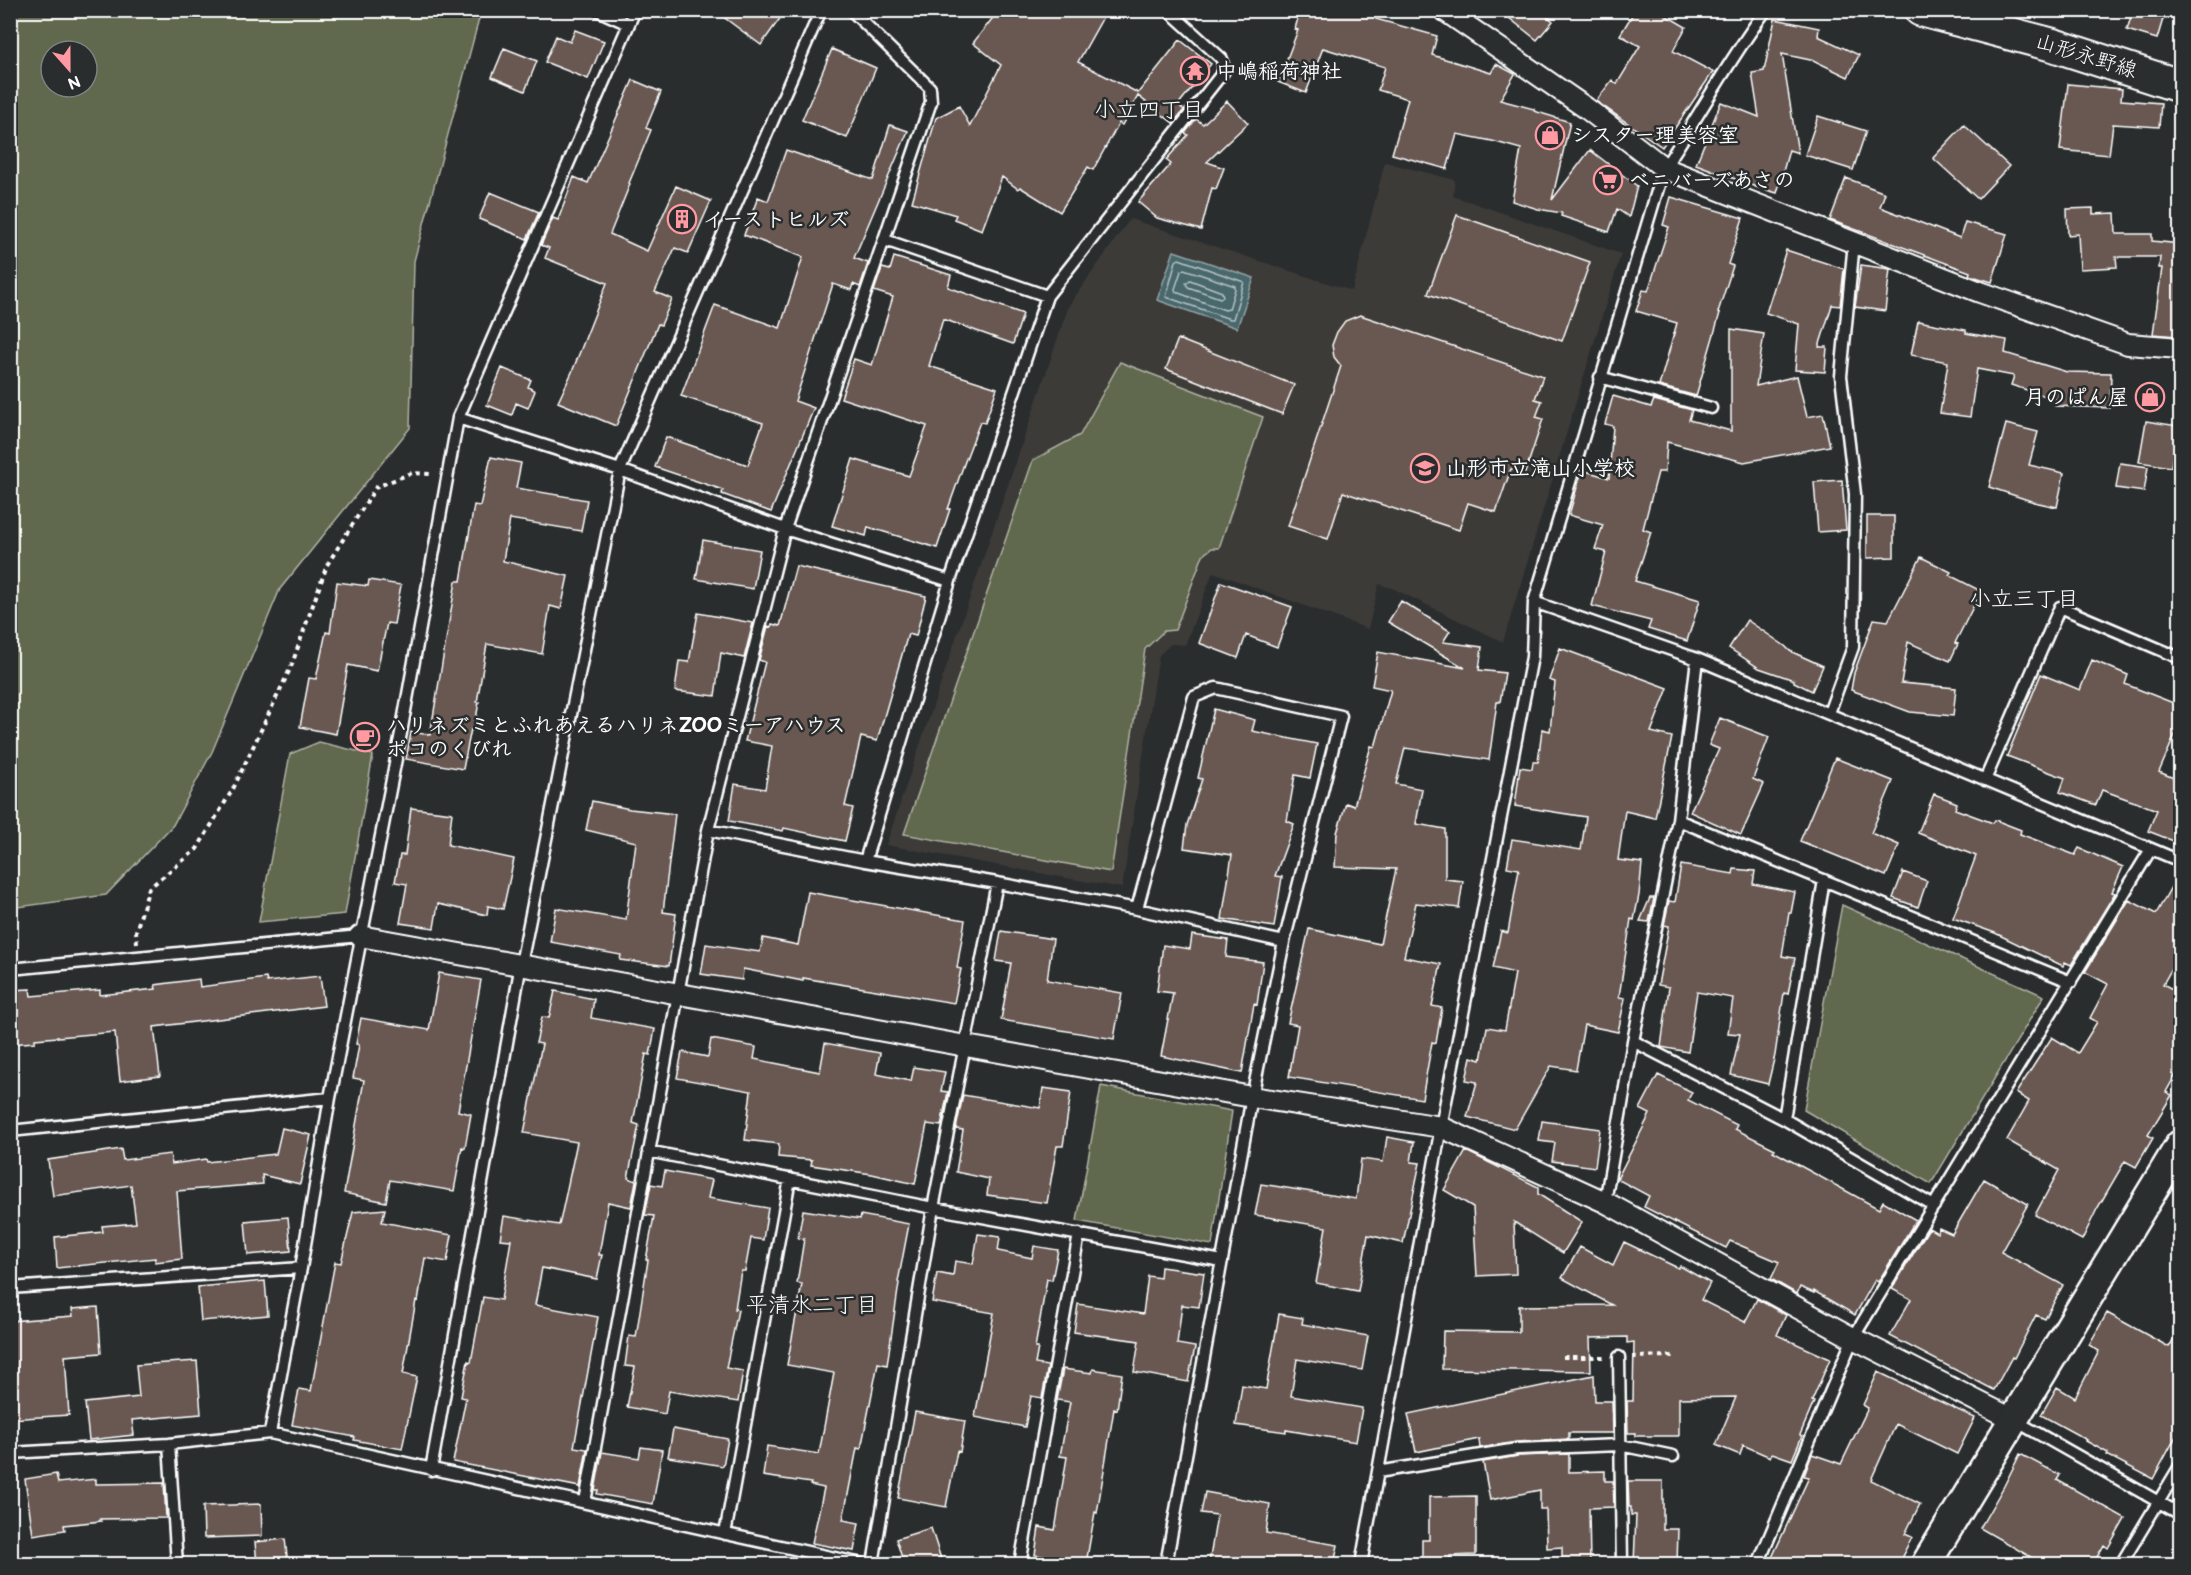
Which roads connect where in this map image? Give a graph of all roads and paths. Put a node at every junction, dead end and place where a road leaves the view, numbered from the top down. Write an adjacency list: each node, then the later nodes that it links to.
1 (597, 10): 9 (lane)
2 (635, 10): 9 (lane)
3 (821, 10): 19 (lane)
4 (851, 10): 12 (lane)
5 (1168, 10): 14 (lane)
6 (1444, 10): 11 (street)
7 (1766, 10): 11 (lane)
8 (1922, 10): 10 (main road, 山形永野線)
9 (628, 24): 18 (lane)
10 (2181, 86)
11 (1664, 168): 13 (street); 16 (lane)
12 (885, 240): 14 (lane); 21 (lane)
13 (1854, 242): 15 (street); 26 (lane)
14 (1047, 296): 22 (lane)
15 (2181, 348)
16 (1600, 377): 17 (lane); 23 (lane)
17 (1712, 408)
18 (458, 418): 19 (lane); 20 (lane)
19 (620, 470): 21 (lane); 39 (lane)
20 (448, 475): 36 (lane); 38 (path)
21 (785, 529): 22 (lane); 29 (lane)
22 (950, 581): 31 (lane)
23 (1534, 602): 25 (lane); 48 (lane)
24 (2181, 658): 27 (lane)
25 (1696, 659): 26 (lane); 28 (lane)
26 (1829, 713): 27 (lane)
27 (1985, 780): 30 (lane)
28 (1678, 820): 33 (lane); 43 (lane)
29 (708, 830): 31 (lane); 42 (lane)
30 (2151, 849): 32 (lane); 41 (lane)
31 (865, 861): 34 (lane)
32 (2181, 861)
33 (1824, 880): 41 (lane); 47 (lane)
34 (997, 883): 35 (lane); 44 (lane)
35 (1137, 909): 37 (lane); 37 (lane)
36 (360, 936): 38 (lane); 39 (street); 46 (lane)
37 (1284, 942): 45 (lane)
38 (138, 957): 40 (lane)
39 (521, 964): 42 (street); 69 (lane)
40 (10, 969)
41 (2071, 982): 54 (lane)
42 (677, 993): 44 (street); 51 (lane)
43 (1633, 1041): 47 (lane); 53 (lane)
44 (966, 1046): 45 (street); 55 (lane)
45 (1252, 1096): 48 (street); 57 (lane)
46 (330, 1098): 49 (lane); 58 (lane)
47 (1784, 1119): 54 (lane)
48 (1441, 1127): 53 (street); 70 (lane)
49 (10, 1131)
50 (2181, 1145): 62 (street)
51 (648, 1151): 52 (lane); 71 (lane)
52 (790, 1179): 55 (lane); 74 (lane)
53 (1605, 1202): 60 (street)
54 (1934, 1206): 60 (lane)
55 (933, 1208): 56 (lane); 77 (lane)
56 (1079, 1234): 57 (lane); 78 (lane)
57 (1222, 1261): 79 (lane)
58 (302, 1268): 59 (lane); 63 (lane)
59 (10, 1288)
60 (1853, 1338): 62 (street); 82 (lane)
61 (1619, 1357): 65 (lane)
62 (2014, 1420): 72 (lane); 83 (street)
63 (270, 1433): 64 (lane); 69 (lane)
64 (170, 1444): 66 (lane); 75 (lane)
65 (1620, 1445): 67 (lane); 70 (lane); 81 (lane)
66 (10, 1453)
67 (1672, 1456)
68 (2181, 1466): 72 (lane)
69 (431, 1470): 71 (lane)
70 (1378, 1472): 80 (lane)
71 (585, 1502): 74 (lane)
72 (2159, 1503): 73 (lane); 84 (lane)
73 (2181, 1514)
74 (725, 1534): 76 (lane)
75 (177, 1564)
76 (862, 1564)
77 (873, 1564)
78 (1020, 1564)
79 (1166, 1564)
80 (1361, 1564)
81 (1622, 1564)
82 (1758, 1564)
83 (1926, 1564)
84 (2121, 1564)

